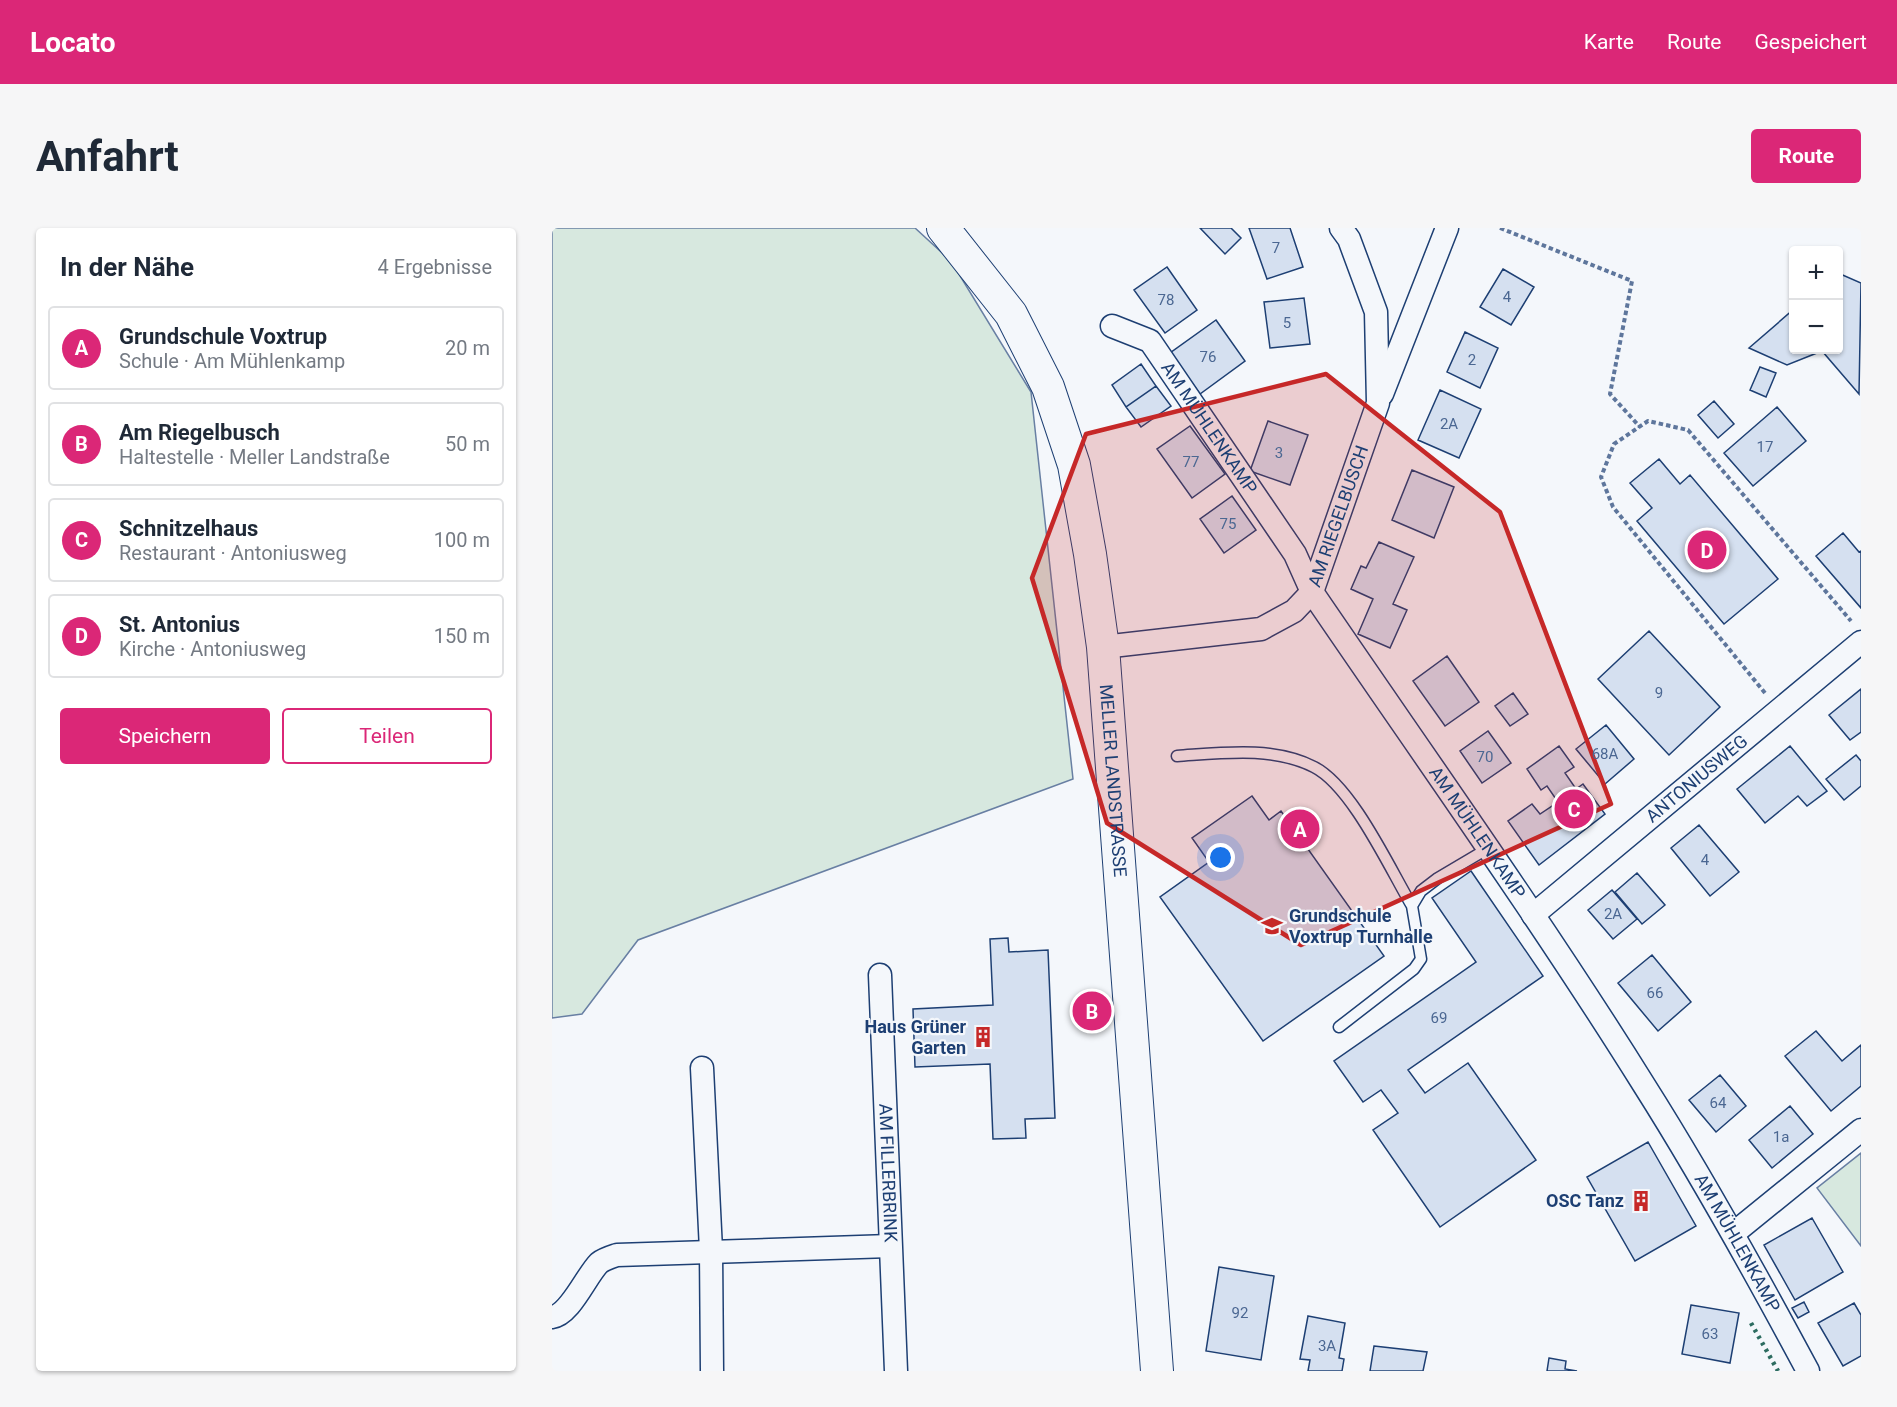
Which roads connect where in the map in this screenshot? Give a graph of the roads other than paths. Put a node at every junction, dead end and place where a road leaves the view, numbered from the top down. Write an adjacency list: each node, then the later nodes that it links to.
1 (943, 228): 8 (street, MELLER LANDSTRASSE)
2 (1341, 228): 5 (street, AM RIEGELBUSCH)
3 (1447, 228): 5 (street)
4 (1112, 326): 6 (street, AM MÜHLENKAMP)
5 (1378, 404): 6 (street, AM RIEGELBUSCH)
6 (1312, 592): 8 (street, AM RIEGELBUSCH); 10 (street, AM MÜHLENKAMP)
7 (1857, 633): 12 (street, ANTONIUSWEG)
8 (1103, 647): 23 (street, MELLER LANDSTRASSE)
9 (1177, 756): 11 (lane)
10 (1487, 849): 11 (lane); 12 (street, AM MÜHLENKAMP)
11 (1412, 906): 14 (lane)
12 (1533, 915): 17 (street, AM MÜHLENKAMP)
13 (880, 975): 18 (street, AM FILLERBRINK)
14 (1339, 1027)
15 (702, 1068): 19 (street)
16 (1861, 1130): 17 (street)
17 (1734, 1233): 24 (street, AM MÜHLENKAMP)
18 (890, 1246): 19 (street); 22 (street, AM FILLERBRINK)
19 (711, 1250): 20 (street); 21 (street)
20 (552, 1317)
21 (712, 1371)
22 (896, 1371)
23 (1157, 1371)
24 (1808, 1371)

